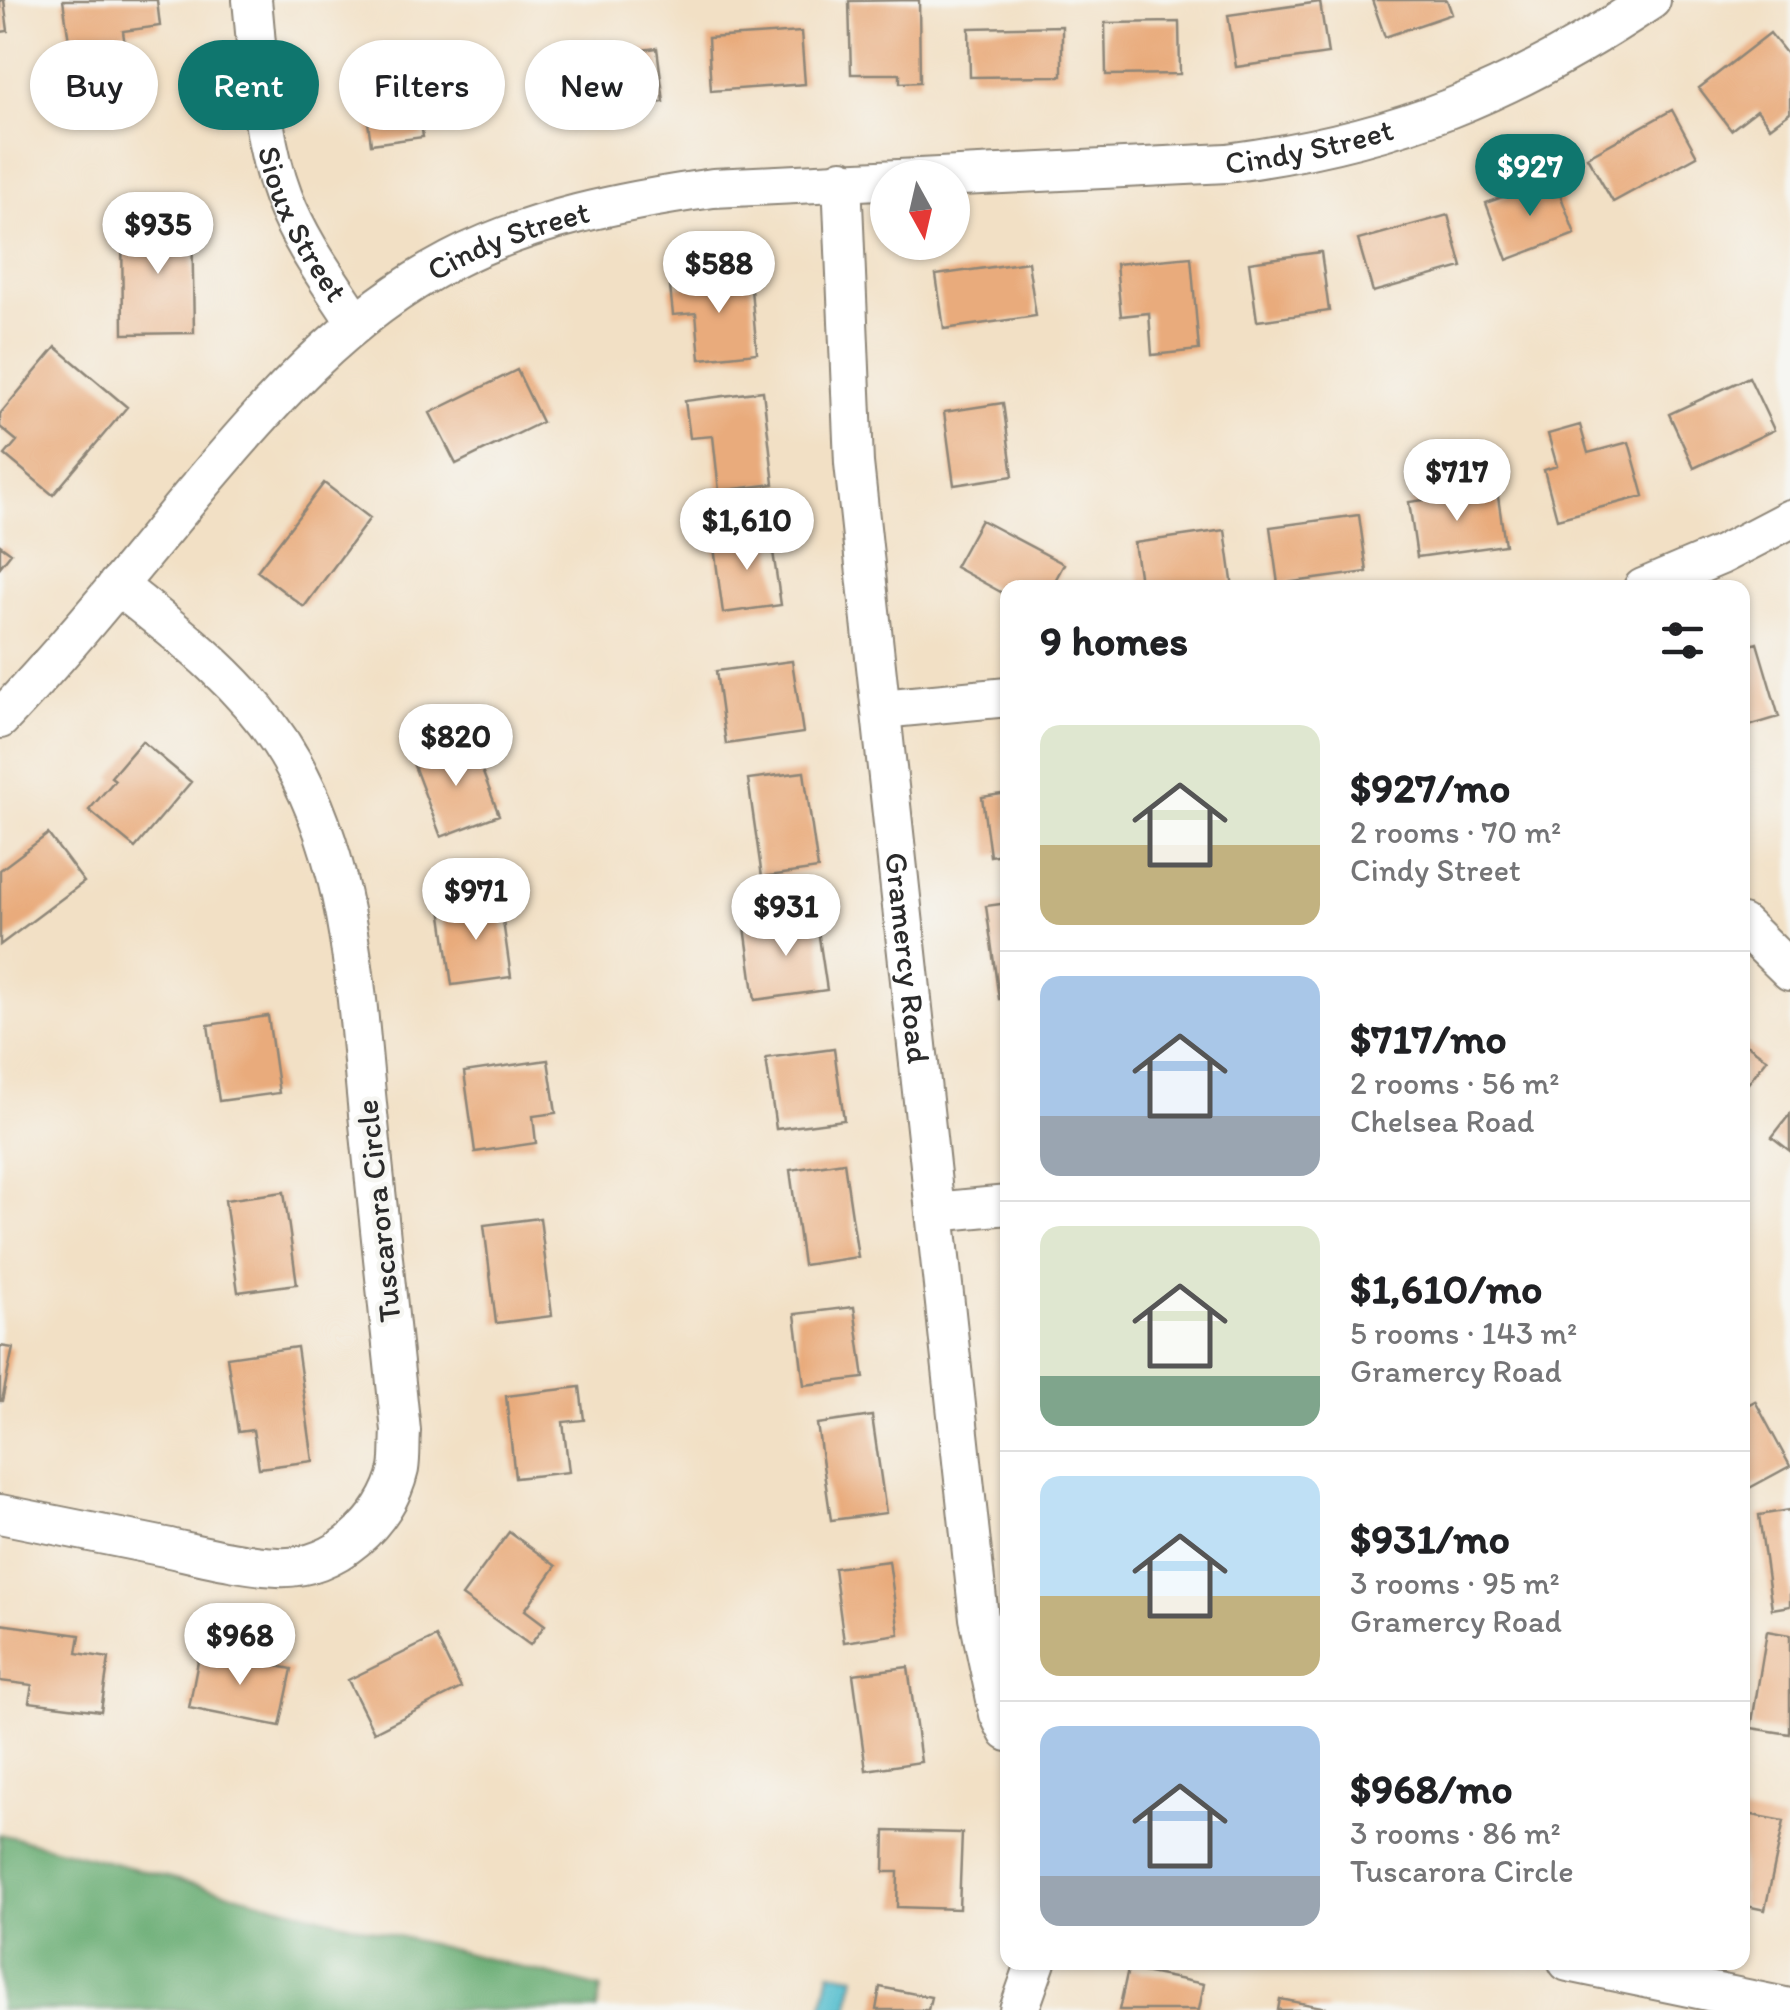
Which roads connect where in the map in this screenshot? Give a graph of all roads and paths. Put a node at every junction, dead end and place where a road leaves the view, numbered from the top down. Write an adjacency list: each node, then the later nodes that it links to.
1 (252, 0): 4 (street, Sioux Street)
2 (1651, 0): 3 (street, Cindy Street)
3 (842, 179): 4 (street, Cindy Street); 9 (street, Gramercy Road)
4 (356, 322): 7 (street, Cindy Street)
5 (1790, 519): 6 (street)
6 (1662, 580)
7 (117, 585): 10 (street, Cindy Street); 15 (street, Tuscarora Circle)
8 (1000, 698): 9 (street)
9 (881, 709): 14 (street, Gramercy Road)
10 (0, 719)
11 (1750, 932): 12 (street)
12 (1790, 971)
13 (1000, 1206): 14 (street)
14 (935, 1212): 16 (street, Gramercy Road)
15 (0, 1514)
16 (1000, 1716)
17 (1033, 1970): 20 (street)
18 (1624, 1970): 19 (street)
19 (1790, 2008)
20 (1019, 2010)

